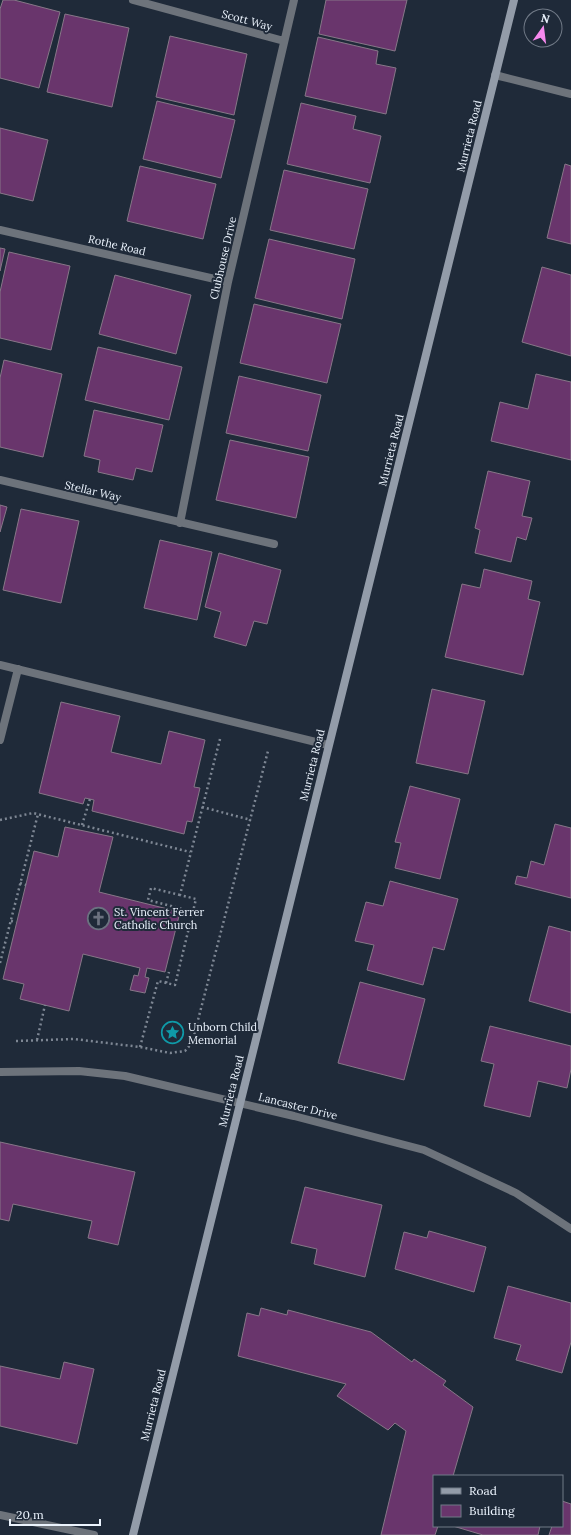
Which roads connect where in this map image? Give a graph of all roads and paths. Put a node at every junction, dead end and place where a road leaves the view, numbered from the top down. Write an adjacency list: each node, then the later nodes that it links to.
1 (134, 0): 4 (street, Scott Way)
2 (294, 0): 4 (street, Clubhouse Drive)
3 (514, 0): 5 (main road, Murrieta Road)
4 (284, 41): 8 (street, Clubhouse Drive)
5 (495, 75): 6 (street); 17 (main road, Murrieta Road)
6 (571, 94)
7 (0, 230): 8 (street, Rothe Road)
8 (228, 282): 10 (street, Clubhouse Drive)
9 (0, 480): 10 (street, Stellar Way)
10 (180, 523): 11 (street, Stellar Way)
11 (274, 544)
12 (0, 665): 13 (street)
13 (18, 669): 14 (street); 16 (street)
14 (226, 719): 15 (street); 19 (path)
15 (273, 731): 17 (street); 22 (path)
16 (0, 740)
17 (328, 745): 45 (main road, Murrieta Road)
18 (90, 799): 23 (path)
19 (202, 807): 22 (path); 26 (path)
20 (38, 814): 21 (path); 23 (path); 27 (path)
21 (0, 820)
22 (251, 820): 43 (path)
23 (82, 825): 24 (path)
24 (90, 827): 25 (path); 26 (path)
25 (89, 831)
26 (190, 852): 29 (path)
27 (20, 883): 28 (path); 31 (path)
28 (26, 884)
29 (180, 895): 30 (path); 34 (path)
30 (185, 914)
31 (11, 921): 32 (path); 37 (path)
32 (16, 922)
33 (184, 929): 34 (path)
34 (188, 930): 36 (path)
35 (177, 960): 36 (path)
36 (180, 961): 39 (path)
37 (0, 964)
38 (169, 972): 39 (path)
39 (166, 983): 43 (path)
40 (45, 1005): 41 (path)
41 (37, 1040): 42 (path); 43 (path)
42 (16, 1041)
43 (140, 1046)
44 (0, 1072): 45 (street, Lancaster Drive)
45 (239, 1103): 46 (street, Lancaster Drive); 49 (main road, Murrieta Road)
46 (571, 1228)
47 (0, 1515): 48 (street)
48 (94, 1535)
49 (133, 1535)

